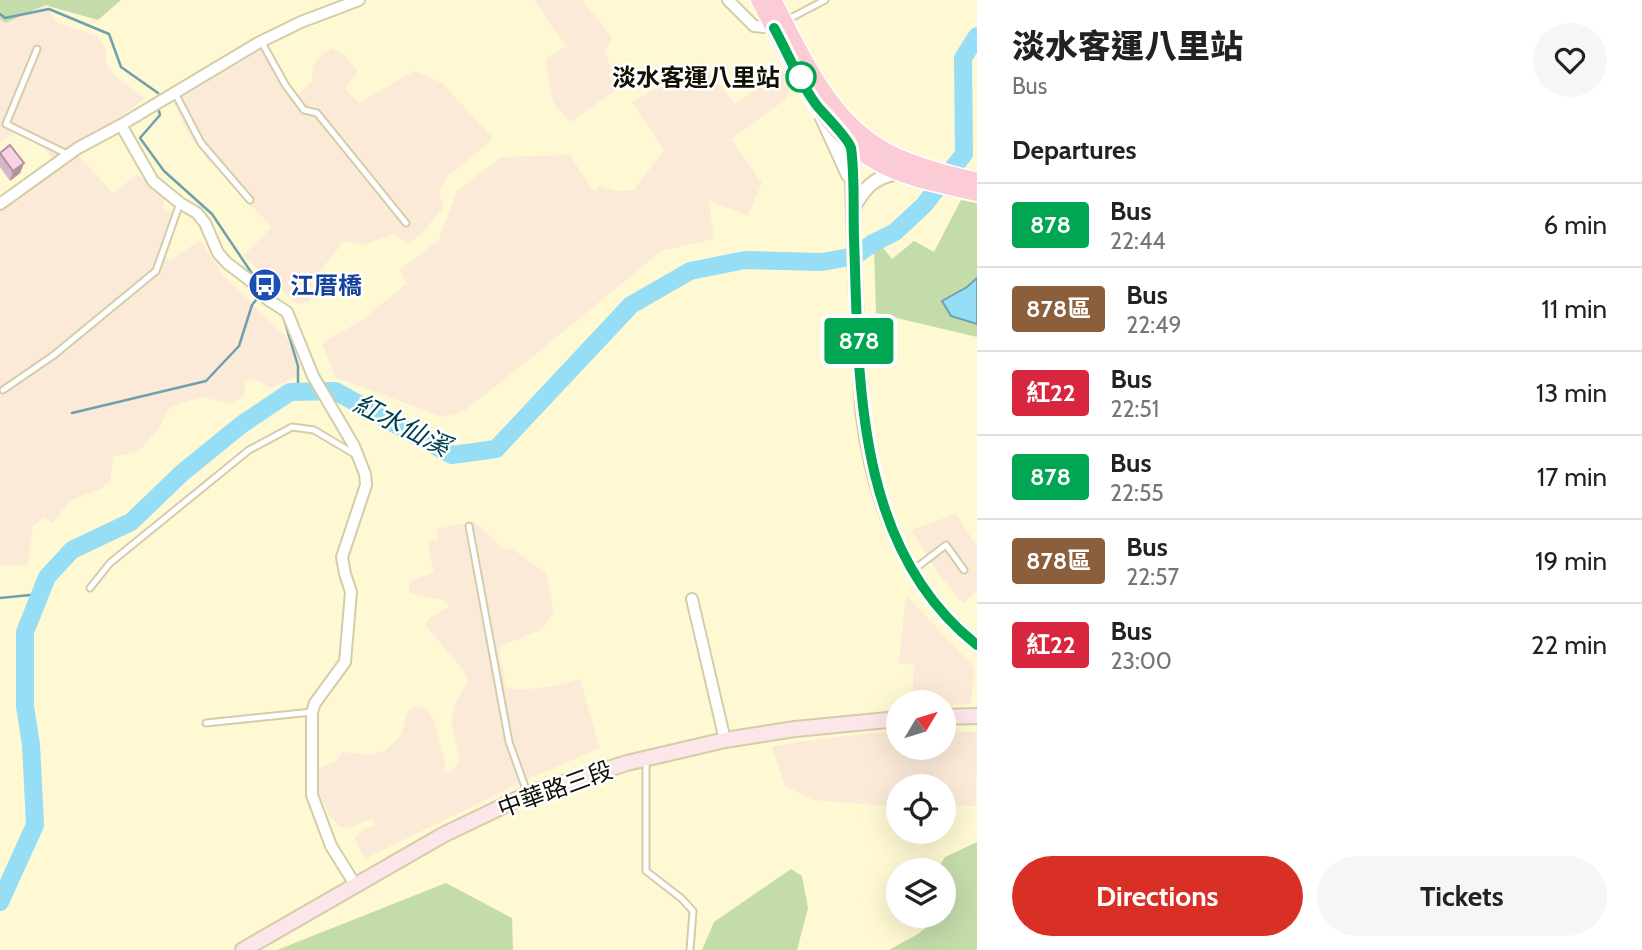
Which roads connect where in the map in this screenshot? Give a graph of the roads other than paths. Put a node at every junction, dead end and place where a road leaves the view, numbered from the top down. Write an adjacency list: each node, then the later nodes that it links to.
1 (359, 0): 7 (street)
2 (728, 0): 6 (street)
3 (759, 0): 6 (main road)
4 (773, 0): 6 (main road)
5 (825, 0): 6 (lane)
6 (779, 24): 10 (main road); 13 (main road)
7 (261, 41): 9 (street); 22 (lane)
8 (37, 49): 12 (lane)
9 (175, 93): 11 (street); 18 (lane)
10 (814, 102): 13 (main road); 17 (street)
11 (121, 125): 14 (street); 19 (street)
12 (3, 126): 14 (lane)
13 (855, 138): 15 (main road); 17 (street)
14 (69, 155): 20 (street)
15 (906, 170): 16 (main road); 21 (street)
16 (974, 183)
17 (852, 185): 21 (street)
18 (250, 200)
19 (180, 203): 23 (lane); 24 (street)
20 (0, 204)
21 (853, 209): 27 (street)
22 (406, 223)
23 (3, 390)
24 (356, 452): 28 (lane); 31 (street)
25 (469, 526): 38 (lane)
26 (964, 570): 27 (lane)
27 (912, 571): 30 (street)
28 (90, 588)
29 (692, 599): 36 (street)
30 (977, 645)
31 (312, 712): 35 (lane); 39 (street)
32 (976, 715): 33 (main road)
33 (956, 716)
34 (886, 720): 36 (main road, 中華路三段)
35 (206, 723)
36 (726, 740): 37 (main road, 中華路三段)
37 (646, 759): 38 (main road, 中華路三段); 41 (lane)
38 (528, 794): 39 (main road, 中華路三段)
39 (356, 886): 40 (main road, 中華路三段)
40 (243, 950)
41 (690, 950)

